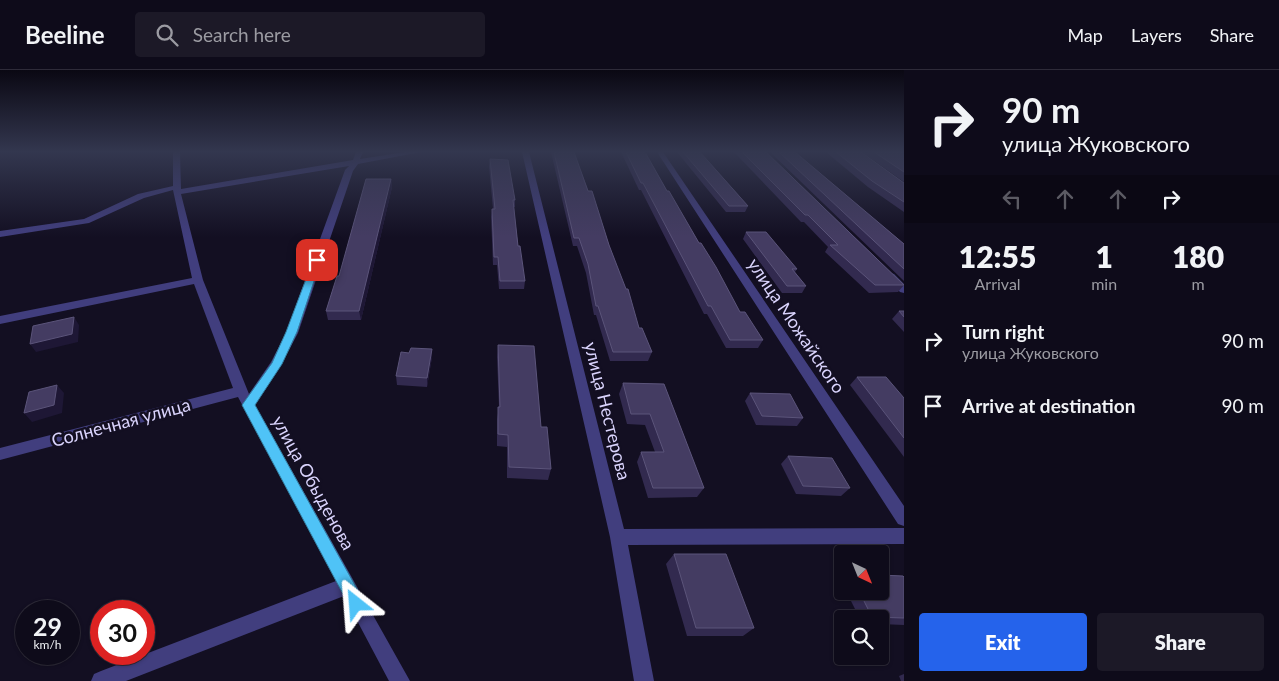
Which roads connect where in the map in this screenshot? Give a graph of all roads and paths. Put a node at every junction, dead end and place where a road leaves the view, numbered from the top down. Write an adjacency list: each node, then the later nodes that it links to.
1 (177, 181): 6 (street, улица Обыденова)
2 (229, 181): 6 (street)
3 (345, 181): 13 (street)
4 (532, 181): 17 (street, улица Нестерова)
5 (679, 181): 15 (street, улица Можайского)
6 (177, 190): 7 (street); 9 (street, улица Обыденова)
7 (0, 234)
8 (883, 270): 10 (street)
9 (198, 280): 11 (street); 12 (street, улица Обыденова)
10 (904, 290)
11 (0, 320)
12 (241, 391): 13 (street, улица Обыденова); 14 (street, Солнечная улица)
13 (248, 405): 18 (street, улица Обыденова)
14 (0, 454)
15 (904, 519)
16 (904, 536): 17 (street)
17 (618, 537): 21 (street, улица Нестерова)
18 (347, 586): 19 (street); 20 (street, улица Обыденова)
19 (101, 681)
20 (400, 681)
21 (644, 681)

